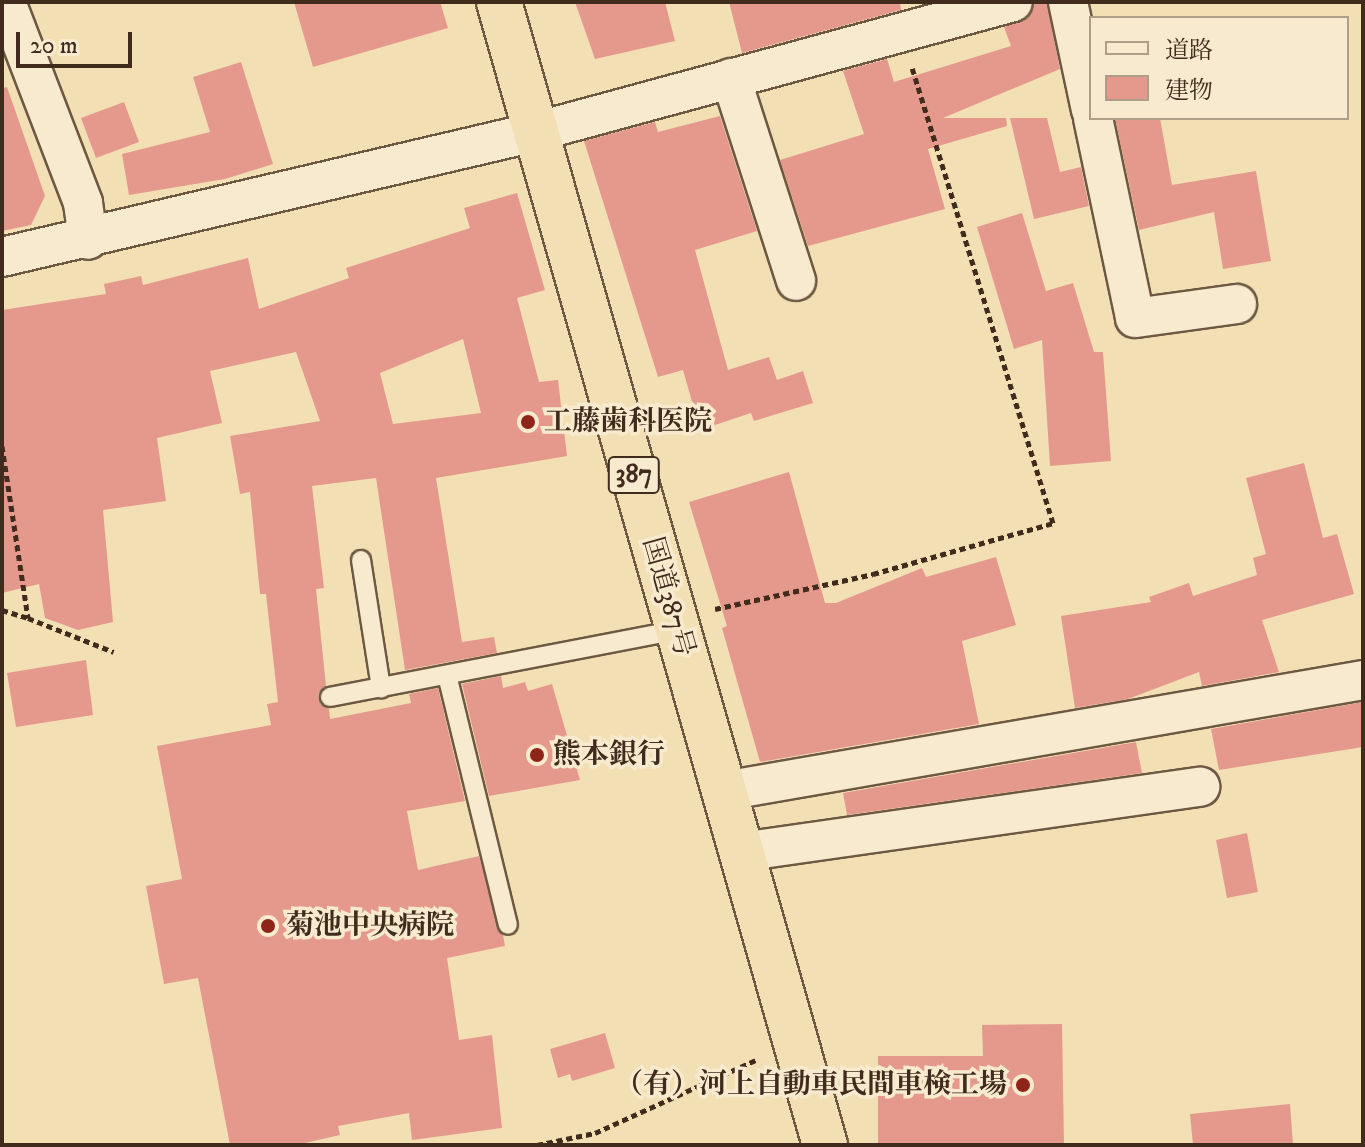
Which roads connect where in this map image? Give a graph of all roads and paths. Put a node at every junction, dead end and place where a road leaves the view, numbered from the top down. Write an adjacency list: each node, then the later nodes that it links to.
1 (6, 2): 10 (street)
2 (499, 2): 9 (highway, 国道387号 / 387)
3 (1013, 2): 5 (street)
4 (1068, 2): 7 (street)
5 (900, 32): 6 (street); 18 (path)
6 (731, 78): 9 (street); 12 (street)
7 (1089, 101)
8 (1093, 120): 13 (street)
9 (535, 132): 10 (street); 18 (highway, 国道387号 / 387)
10 (88, 240): 11 (street)
11 (2, 257)
12 (796, 281)
13 (1237, 304)
14 (2, 446): 17 (path)
15 (361, 560): 22 (lane)
16 (2, 610): 17 (path)
17 (28, 618): 19 (path)
18 (676, 624): 20 (lane); 25 (highway, 国道387号 / 387)
19 (114, 652)
20 (447, 675): 22 (lane); 27 (lane)
21 (1363, 680): 25 (street)
22 (381, 688): 23 (lane)
23 (330, 697)
24 (1200, 787): 26 (street)
25 (724, 791): 26 (highway, 国道387号 / 387)
26 (741, 852): 30 (highway, 国道387号 / 387)
27 (508, 925)
28 (763, 1057): 29 (path)
29 (537, 1145)
30 (825, 1145)

